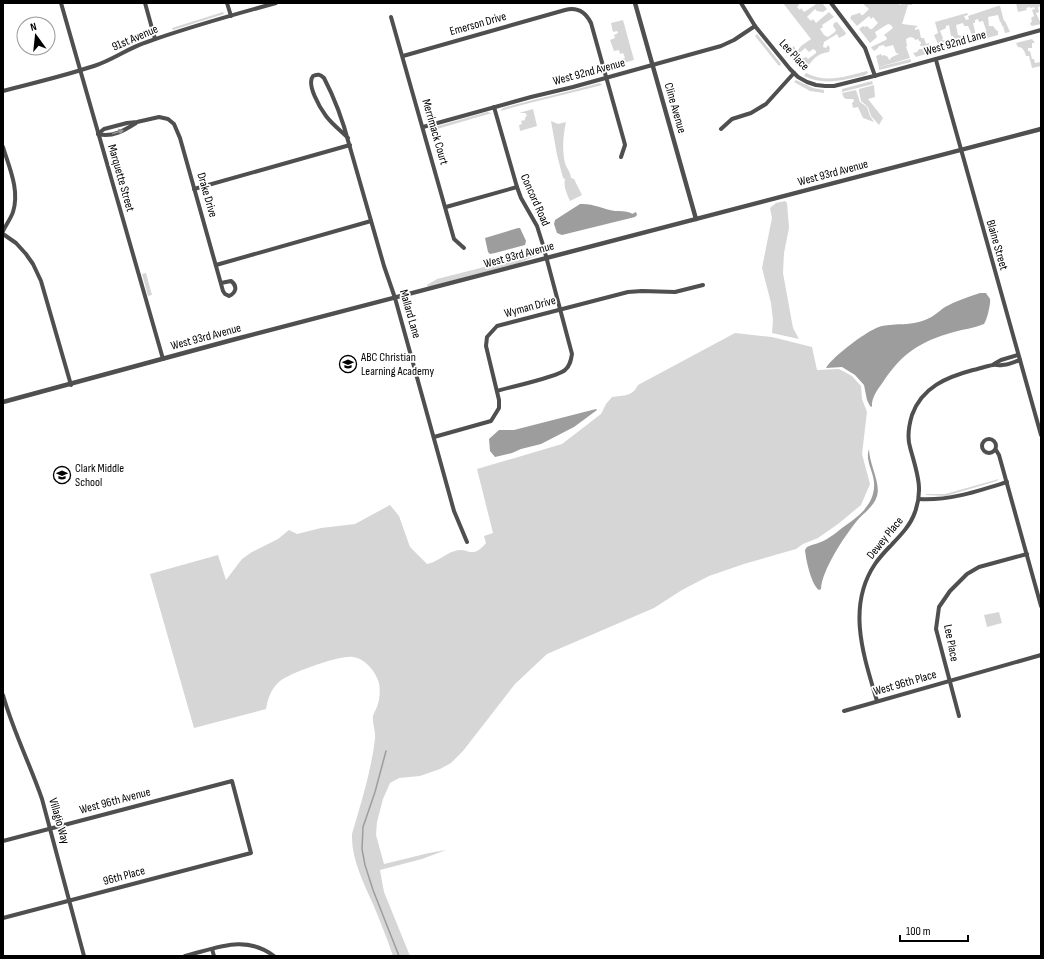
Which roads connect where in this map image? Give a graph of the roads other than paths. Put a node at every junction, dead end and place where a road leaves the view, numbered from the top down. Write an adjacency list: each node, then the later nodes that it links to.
1 (61, 3): 16 (street, Marquette Street)
2 (145, 3): 12 (street)
3 (227, 3): 8 (street)
4 (276, 3): 8 (street, 91st Avenue)
5 (635, 3): 15 (street, Cline Avenue)
6 (741, 3): 10 (street, Lee Place)
7 (831, 3): 18 (street)
8 (231, 16): 12 (street, 91st Avenue)
9 (391, 17): 13 (street, Merrimack Court)
10 (755, 26): 15 (street, West 92nd Avenue); 17 (street, Lee Place)
11 (1041, 30): 14 (street, West 92nd Lane)
12 (156, 39): 16 (street, 91st Avenue)
13 (403, 56): 19 (street, Emerson Drive); 23 (street, Merrimack Court)
14 (936, 60): 18 (street, West 92nd Lane); 30 (street, Blaine Street)
15 (652, 65): 19 (street, West 92nd Avenue); 35 (street, Cline Avenue)
16 (80, 70): 20 (street, 91st Avenue); 26 (street, Marquette Street)
17 (794, 73): 18 (street, Lee Place); 24 (street)
18 (875, 76)
19 (606, 78): 21 (street, West 92nd Avenue); 31 (street)
20 (3, 91)
21 (494, 107): 23 (street, West 92nd Avenue); 32 (street, Concord Road)
22 (137, 122): 26 (street); 26 (street, one-way to 22); 33 (street, Drake Drive)
23 (423, 127): 34 (street, Merrimack Court)
24 (721, 129)
25 (1041, 129): 30 (street, West 93rd Avenue)
26 (98, 134): 46 (street, Marquette Street)
27 (348, 138): 27 (street, Mallard Lane); 28 (street, Mallard Lane)
28 (350, 145): 33 (street); 36 (street, Mallard Lane)
29 (3, 147): 37 (street)
30 (961, 151): 35 (street, West 93rd Avenue); 45 (street, Blaine Street)
31 (621, 157)
32 (517, 187): 34 (street); 39 (street, Concord Road)
33 (194, 189): 40 (street, Drake Drive)
34 (446, 208): 38 (street, Merrimack Court)
35 (696, 219): 39 (street, West 93rd Avenue)
36 (371, 221): 40 (street); 43 (street, Mallard Lane)
37 (3, 233): 49 (street)
38 (464, 248)
39 (546, 258): 43 (street, West 93rd Avenue); 44 (street, Concord Road)
40 (216, 264): 41 (street, Drake Drive)
41 (221, 283)
42 (703, 286): 44 (street, Wyman Drive)
43 (395, 298): 46 (street, West 93rd Avenue); 53 (street, Mallard Lane)
44 (560, 309): 50 (street, Wyman Drive); 50 (street, Concord Road)
45 (1018, 355): 47 (street, Blaine Street); 48 (street, Dewey Place)
46 (163, 359): 49 (street, West 93rd Avenue)
47 (1020, 360): 48 (street, Dewey Place); 52 (street, Blaine Street)
48 (994, 365): 56 (street, Dewey Place)
49 (71, 385): 51 (street, West 93rd Avenue)
50 (497, 391): 53 (street, Wyman Drive)
51 (3, 402)
52 (1041, 434)
53 (434, 437): 57 (street, Mallard Lane)
54 (996, 450): 55 (street)
55 (1007, 482): 56 (street); 58 (street)
56 (919, 499): 63 (street, Dewey Place)
57 (467, 542)
58 (1027, 554): 59 (street); 61 (street, Lee Place)
59 (1041, 606)
60 (1041, 655): 61 (street, West 96th Place)
61 (949, 681): 63 (street, West 96th Place); 65 (street, Lee Place)
62 (3, 695): 66 (street, Villagio Way)
63 (877, 701): 64 (street, West 96th Place)
64 (844, 711)
65 (959, 716)
66 (50, 828): 67 (street, West 96th Avenue); 68 (street, West 96th Avenue); 69 (street, Villagio Way)
67 (3, 841)
68 (251, 853): 69 (street, 96th Place)
69 (70, 900): 70 (street, 96th Place); 72 (street, Villagio Way)
70 (3, 918)
71 (212, 949): 73 (street); 74 (street); 75 (street)
72 (84, 956)
73 (185, 956)
74 (214, 956)
75 (274, 956)

